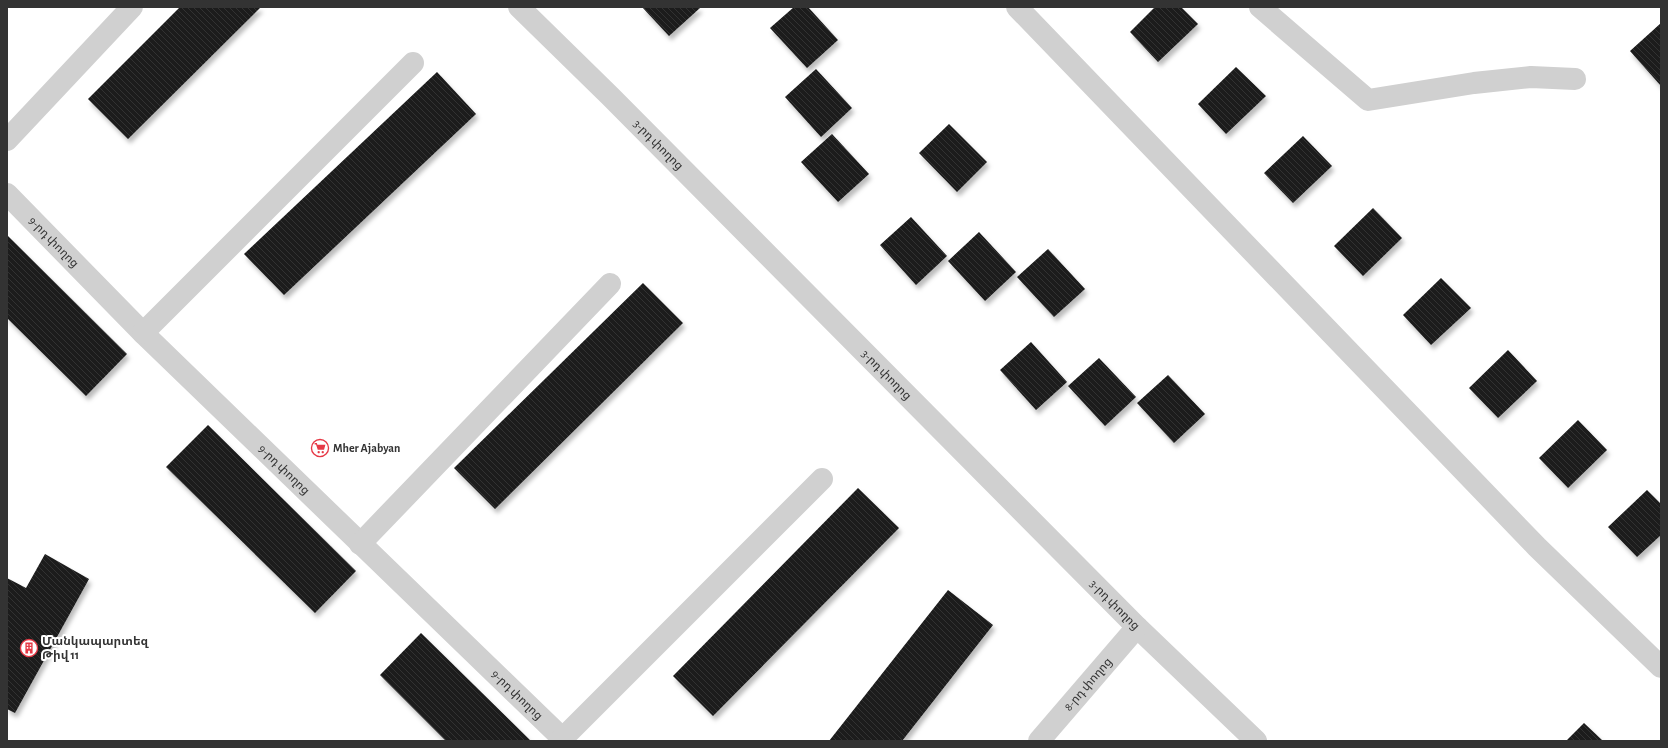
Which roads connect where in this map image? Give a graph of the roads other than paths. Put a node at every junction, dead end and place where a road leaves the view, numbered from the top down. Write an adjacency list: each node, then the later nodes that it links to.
1 (132, 7): 7 (street)
2 (519, 7): 13 (street, 3-րդ փողոց)
3 (1017, 7): 14 (street)
4 (1260, 7): 6 (street)
5 (413, 63): 10 (street)
6 (1575, 79)
7 (7, 140)
8 (7, 194): 10 (street, 9-րդ փողոց)
9 (610, 284): 12 (street)
10 (143, 333): 12 (street, 9-րդ փողոց)
11 (822, 479): 15 (street)
12 (360, 544): 15 (street, 9-րդ փողոց)
13 (1137, 627): 16 (street, 8-րդ փողոց); 17 (street, 3-րդ փողոց)
14 (1661, 667)
15 (564, 740)
16 (1039, 741)
17 (1256, 741)

